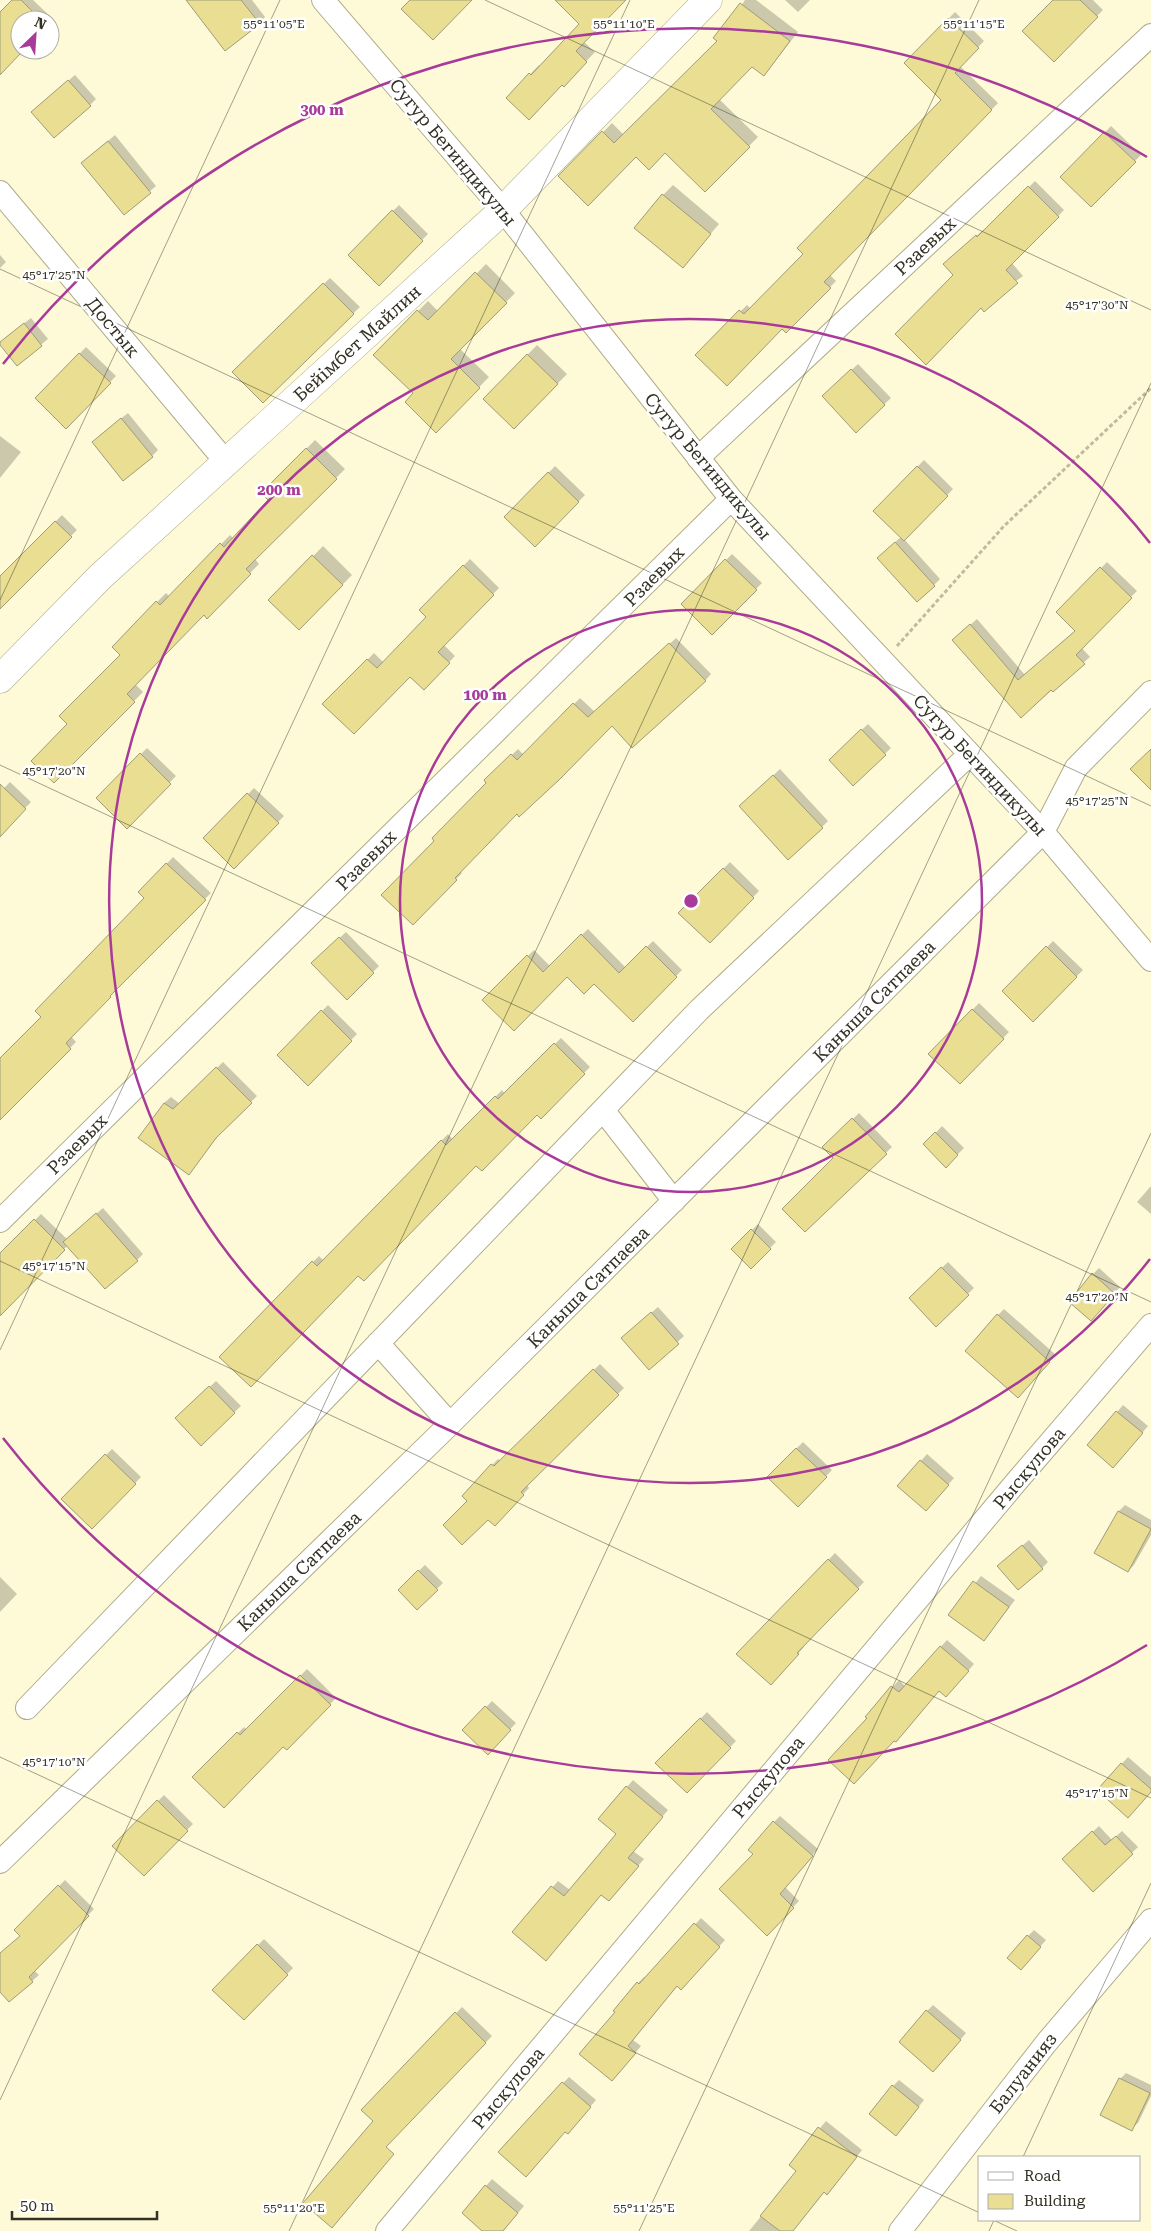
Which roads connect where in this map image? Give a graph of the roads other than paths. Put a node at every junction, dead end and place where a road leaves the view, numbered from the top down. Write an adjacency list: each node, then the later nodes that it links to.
1 (324, 0): 5 (street, Сугур Бегиндикулы)
2 (708, 0): 5 (street, Бейімбет Майлин)
3 (1151, 35): 6 (street, Рзаевых)
4 (0, 192): 7 (street, Достык)
5 (503, 210): 6 (street, Сугур Бегиндикулы); 7 (street, Бейімбет Майлин)
6 (698, 458): 8 (street, Сугур Бегиндикулы)
7 (226, 462): 9 (street, Бейімбет Майлин)
8 (731, 499): 11 (street, Сугур Бегиндикулы); 16 (street, Рзаевых)
9 (0, 679)
10 (1151, 692): 12 (street, Каныша Сатпаева)
11 (970, 754): 12 (street, Сугур Бегиндикулы); 14 (street)
12 (1043, 832): 13 (street, Сугур Бегиндикулы); 15 (street, Каныша Сатпаева)
13 (1150, 955)
14 (603, 1110): 15 (street); 18 (street)
15 (674, 1201): 19 (street, Каныша Сатпаева)
16 (0, 1221)
17 (1151, 1325): 23 (street, Рыскулова)
18 (378, 1342): 19 (street); 20 (street)
19 (450, 1424): 21 (street, Каныша Сатпаева)
20 (27, 1708)
21 (0, 1862)
22 (1151, 1920): 24 (street, Балуанияз)
23 (387, 2231)
24 (900, 2231)

